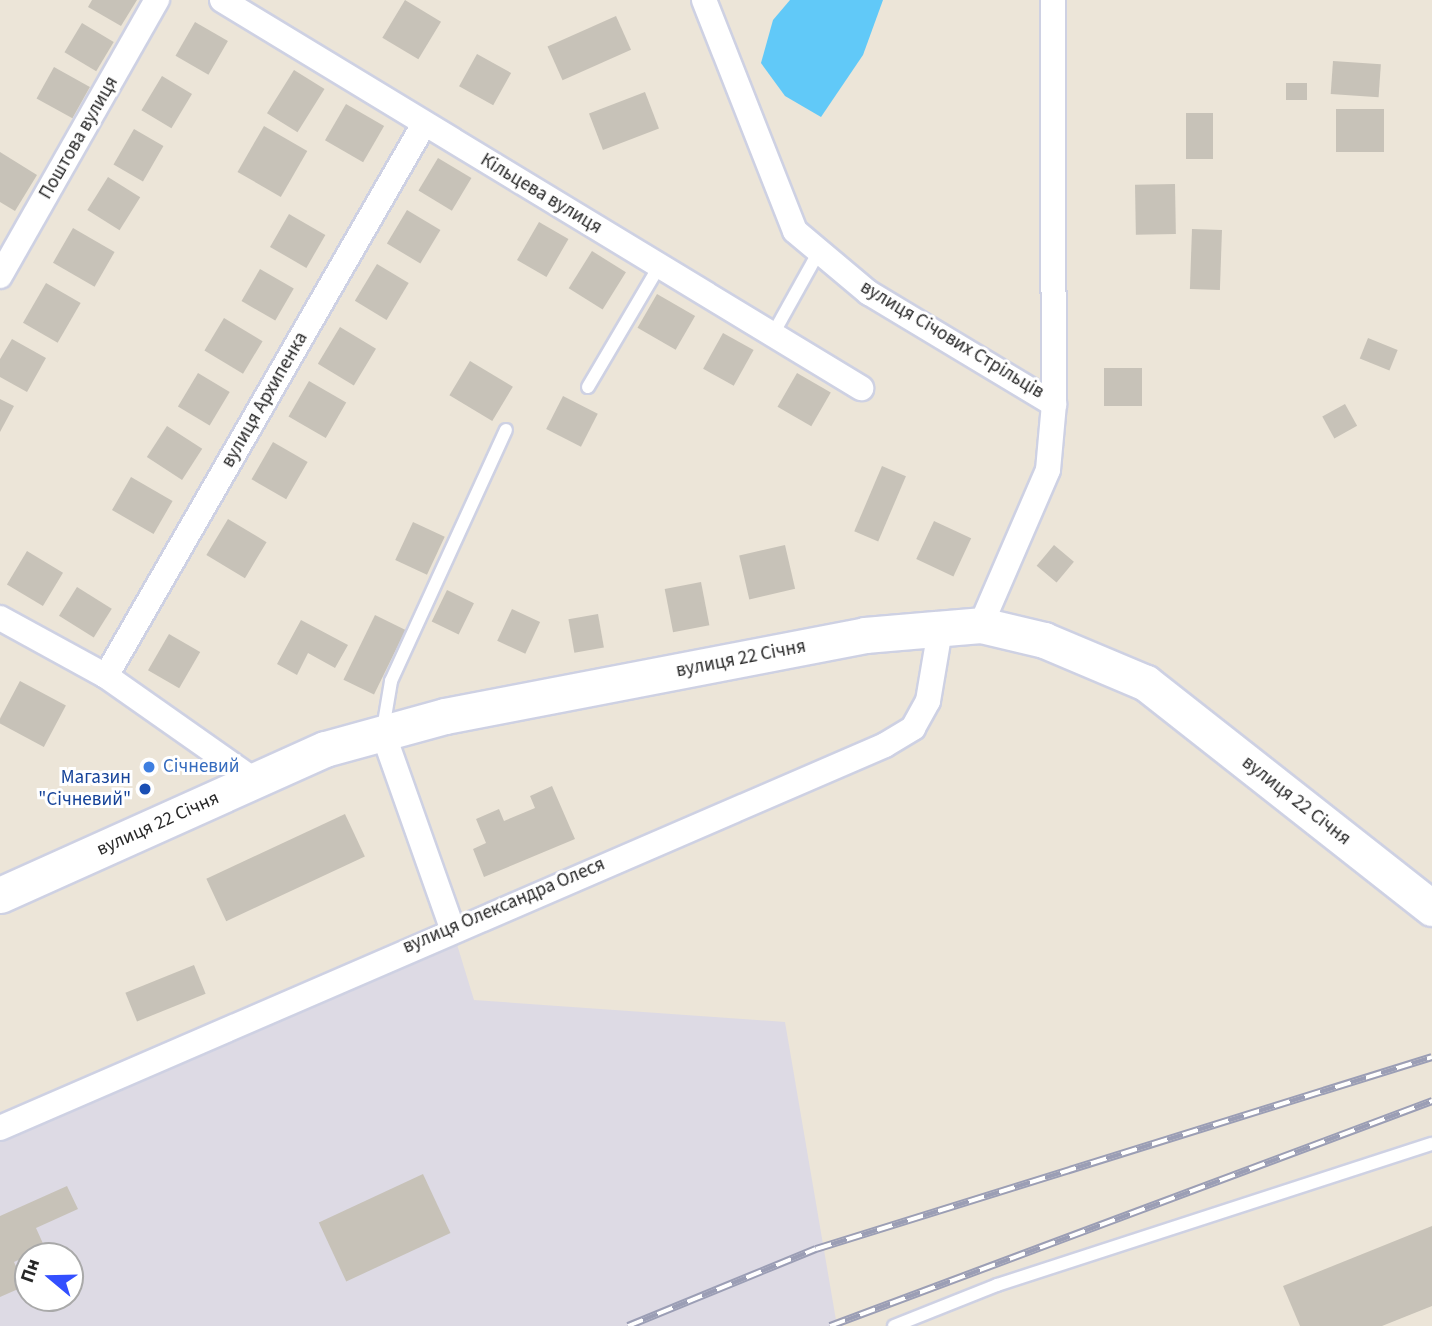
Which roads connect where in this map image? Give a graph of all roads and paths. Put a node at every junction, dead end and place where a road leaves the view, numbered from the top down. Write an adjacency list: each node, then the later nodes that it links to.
1 (157, 0): 8 (street, Поштова вулиця)
2 (222, 0): 5 (street, Кільцева вулиця)
3 (704, 0): 6 (street, вулиця Січових Стрільців)
4 (1053, 0): 12 (street)
5 (424, 124): 7 (street, Кільцева вулиця); 17 (street, вулиця Архипенка)
6 (818, 253): 9 (lane); 12 (street, вулиця Січових Стрільців)
7 (660, 265): 9 (street, Кільцева вулиця); 10 (lane)
8 (0, 276)
9 (773, 334): 11 (street, Кільцева вулиця)
10 (588, 387)
11 (860, 388)
12 (1054, 404): 15 (street, вулиця Січових Стрільців)
13 (506, 430): 18 (lane)
14 (0, 618): 17 (street)
15 (981, 625): 16 (street, вулиця 22 Січня); 21 (street, вулиця 22 Січня)
16 (940, 630): 18 (street, вулиця 22 Січня); 22 (street, вулиця Олександра Олеся)
17 (106, 676): 19 (street)
18 (383, 733): 19 (street, вулиця 22 Січня); 22 (street)
19 (254, 780): 20 (street, вулиця 22 Січня)
20 (0, 895)
21 (1432, 908)
22 (452, 928): 23 (street, вулиця Олександра Олеся)
23 (0, 1128)
24 (1432, 1144): 25 (lane)
25 (894, 1326)

